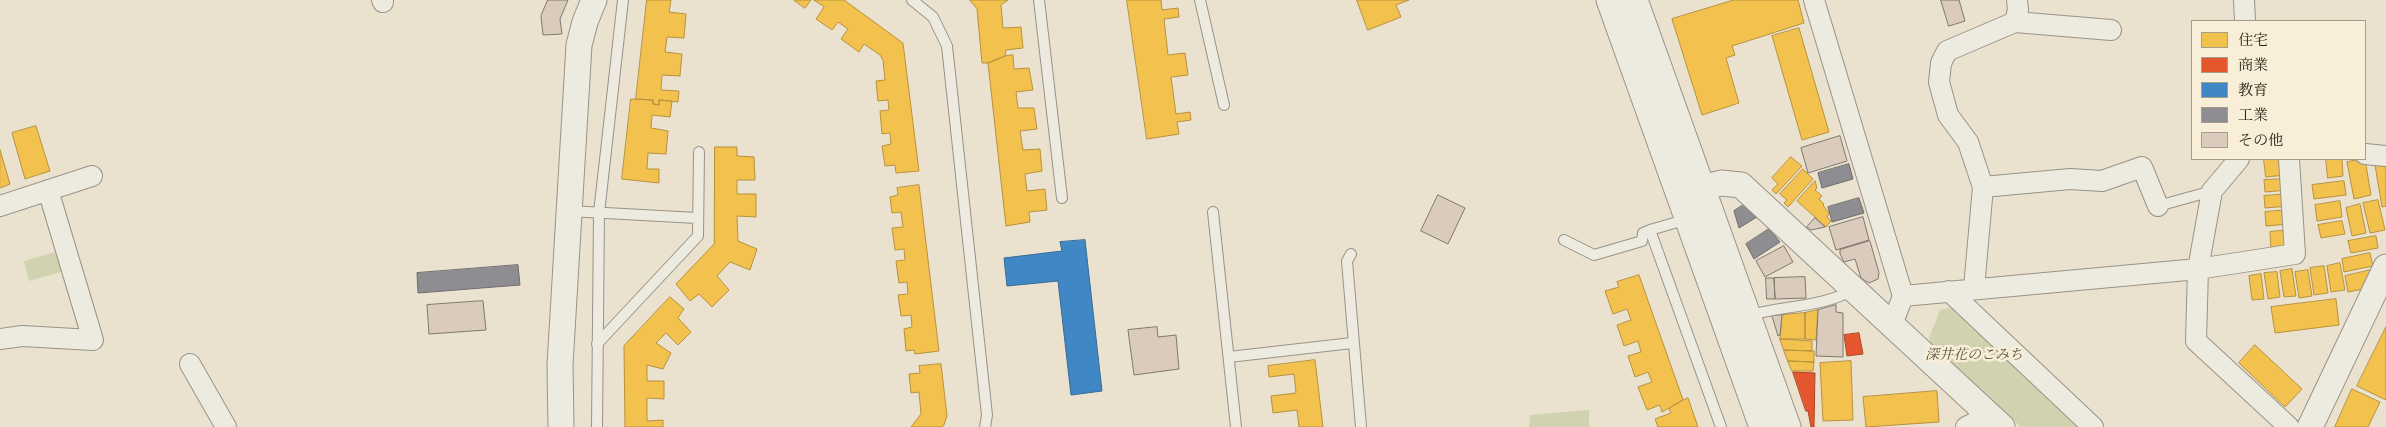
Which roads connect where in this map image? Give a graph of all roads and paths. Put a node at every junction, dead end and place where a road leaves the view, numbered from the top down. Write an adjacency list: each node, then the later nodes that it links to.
1 (594, 0): 28 (street)
2 (623, 0): 30 (lane)
3 (912, 0): 53 (lane)
4 (1038, 0): 25 (lane)
5 (1200, 0): 14 (lane)
6 (1609, 0): 23 (street)
7 (1635, 0): 23 (street)
8 (1814, 0): 41 (street)
9 (2017, 0): 12 (street)
10 (2244, 0): 11 (street)
11 (2244, 20)
12 (2015, 22): 13 (street); 21 (street)
13 (2111, 30)
14 (1224, 105)
15 (699, 152): 31 (lane)
16 (2366, 154): 17 (street)
17 (2386, 156)
18 (2238, 160): 24 (street)
19 (2289, 160): 37 (street)
20 (92, 176): 22 (street)
21 (1983, 187): 27 (street); 38 (street)
22 (48, 190): 26 (street); 44 (street)
23 (1691, 191): 32 (street); 39 (street); 42 (street)
24 (2212, 191): 27 (lane); 37 (street)
25 (1062, 198)
26 (0, 206)
27 (2158, 206)
28 (569, 211): 30 (lane); 51 (street)
29 (1213, 212): 47 (lane)
30 (599, 213): 31 (lane); 46 (lane)
31 (698, 218): 46 (lane)
32 (1688, 219): 33 (lane); 57 (street)
33 (1650, 230): 34 (lane); 56 (lane)
34 (1564, 240)
35 (1351, 254): 45 (lane)
36 (2386, 266): 62 (street)
37 (2198, 270): 38 (street); 61 (street)
38 (1974, 288): 40 (street)
39 (1854, 289): 42 (lane); 43 (street)
40 (1949, 291): 41 (street); 60 (street)
41 (1903, 296): 43 (street)
42 (1747, 316): 58 (street)
43 (1892, 325): 49 (street)
44 (0, 338)
45 (1352, 343): 47 (lane); 55 (lane)
46 (597, 344): 52 (lane)
47 (1229, 357): 54 (lane)
48 (190, 364): 50 (street)
49 (1996, 421): 59 (street)
50 (226, 427)
51 (561, 427)
52 (597, 427)
53 (985, 427)
54 (1236, 427)
55 (1361, 427)
56 (1721, 427)
57 (1762, 427)
58 (1788, 427)
59 (1966, 427)
60 (2093, 427)
61 (2289, 427)
62 (2310, 427)

